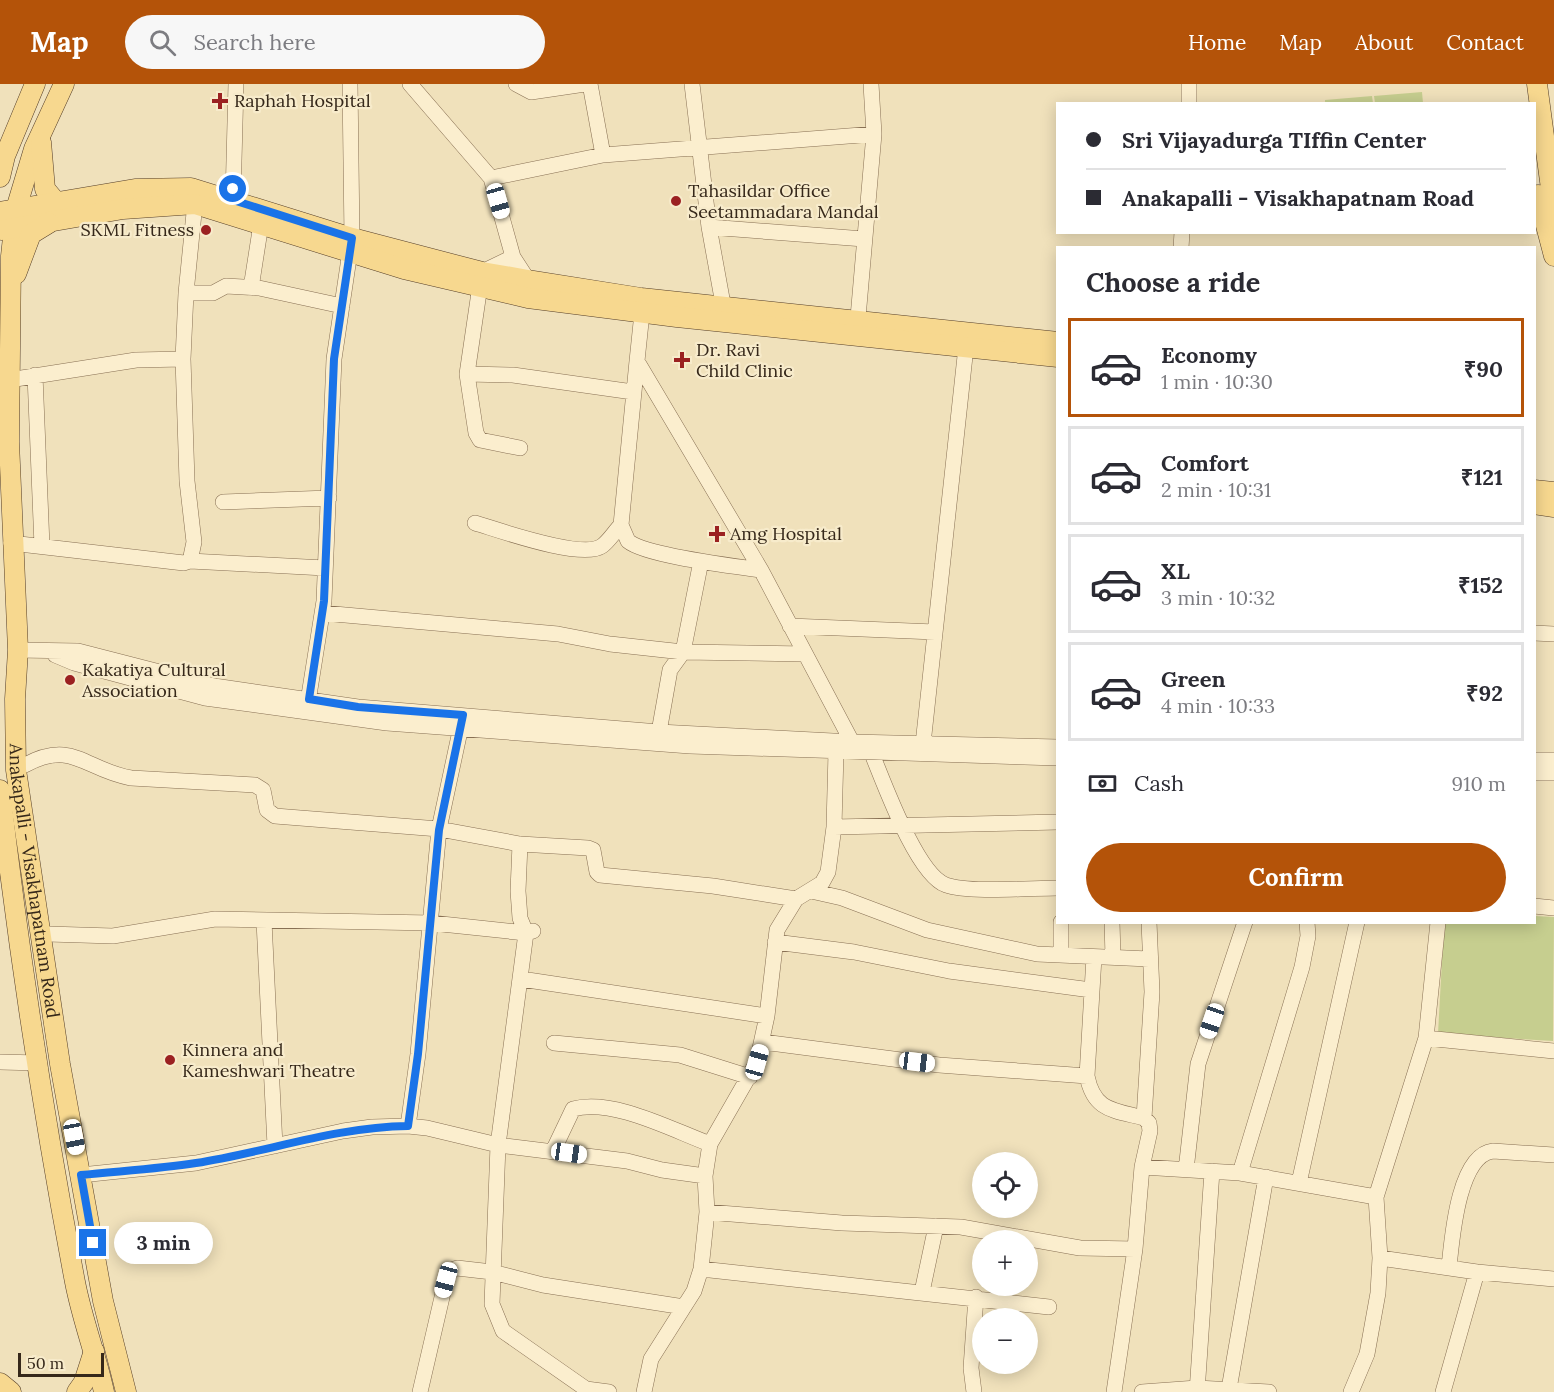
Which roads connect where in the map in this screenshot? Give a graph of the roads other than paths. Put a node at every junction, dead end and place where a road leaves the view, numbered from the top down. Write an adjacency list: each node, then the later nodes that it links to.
1 (35, 84): 19 (main road)
2 (64, 84): 16 (main road, Anakapalli - Visakhapatnam Road)
3 (236, 84): 25 (street)
4 (350, 84): 33 (street)
5 (410, 84): 23 (street)
6 (516, 84): 7 (street)
7 (585, 84)
8 (590, 84): 20 (street)
9 (692, 84): 18 (street)
10 (871, 84): 17 (street)
11 (1190, 84): 14 (street)
12 (1525, 84): 15 (main road)
13 (1537, 84): 27 (main road)
14 (1188, 102)
15 (1527, 102)
16 (41, 134): 26 (main road); 28 (main road, Anakapalli - Visakhapatnam Road)
17 (874, 134): 18 (street); 32 (street)
18 (701, 148): 20 (street); 31 (street)
19 (5, 149): 22 (main road)
20 (603, 154): 23 (street)
21 (1536, 172): 27 (main road)
22 (0, 177)
23 (492, 178): 35 (street)
24 (196, 197): 25 (main road); 26 (main road); 29 (main road); 30 (main road); 39 (street)
25 (233, 200): 33 (main road)
26 (56, 202): 28 (main road)
27 (1550, 202): 34 (main road)
28 (8, 219): 29 (main road); 40 (main road, Anakapalli - Visakhapatnam Road)
29 (51, 221): 40 (main road)
30 (261, 224): 33 (main road); 38 (street)
31 (709, 227): 32 (street); 43 (street)
32 (864, 239): 44 (street)
33 (350, 245): 36 (main road); 41 (street)
34 (1554, 256)
35 (513, 257): 36 (street); 37 (street)
36 (480, 279): 37 (main road); 42 (main road); 50 (street)
37 (528, 280): 43 (main road)
38 (251, 288): 39 (street); 41 (street)
39 (186, 293): 48 (street)
40 (10, 296): 52 (main road, Anakapalli - Visakhapatnam Road)
41 (342, 306): 57 (street)
42 (642, 313): 43 (main road); 49 (street)
43 (725, 315): 44 (main road)
44 (857, 329): 45 (main road); 46 (main road)
45 (1056, 342)
46 (966, 347): 47 (main road); 71 (street)
47 (1056, 357)
48 (183, 359): 51 (street); 65 (street)
49 (637, 361): 53 (street); 68 (street)
50 (468, 374): 53 (street); 54 (street)
51 (35, 375): 52 (street); 64 (street)
52 (9, 381): 63 (main road, Anakapalli - Visakhapatnam Road)
53 (633, 392): 62 (street)
54 (520, 448)
55 (1536, 490): 56 (main road)
56 (1554, 492)
57 (329, 498): 58 (street); 67 (street)
58 (223, 502)
59 (1536, 504): 60 (main road)
60 (1554, 507)
61 (475, 523): 62 (street)
62 (621, 525): 66 (street)
63 (11, 543): 64 (street); 74 (main road, Anakapalli - Visakhapatnam Road)
64 (42, 546): 65 (street)
65 (190, 561): 67 (street)
66 (701, 561): 68 (street); 75 (street)
67 (325, 567): 69 (street)
68 (761, 570): 70 (street)
69 (323, 613): 75 (street); 77 (street)
70 (790, 626): 71 (street); 76 (street)
71 (935, 632): 81 (street)
72 (1536, 633): 73 (street)
73 (1554, 634)
74 (18, 650): 77 (street); 143 (main road, Anakapalli - Visakhapatnam Road)
75 (683, 651): 76 (street); 79 (street)
76 (805, 654): 80 (street)
77 (308, 705): 78 (street)
78 (462, 721): 79 (street); 83 (street); 95 (street)
79 (659, 732): 80 (street)
80 (852, 742): 81 (street); 84 (street)
81 (923, 744): 82 (street)
82 (1056, 747)
83 (836, 752): 84 (street); 94 (street)
84 (872, 753): 85 (street); 93 (street)
85 (1056, 758)
86 (1536, 760): 87 (street)
87 (1554, 760)
88 (25, 765): 95 (street)
89 (1536, 773): 90 (street)
90 (1554, 773)
91 (0, 790): 97 (main road, Anakapalli - Visakhapatnam Road)
92 (1056, 822): 93 (street)
93 (900, 824): 94 (street); 99 (street)
94 (834, 827): 98 (street)
95 (439, 830): 96 (street); 106 (street)
96 (520, 844): 102 (street); 114 (street)
97 (4, 852): 129 (main road, Anakapalli - Visakhapatnam Road)
98 (828, 872): 100 (street); 101 (street)
99 (1056, 888)
100 (811, 891): 101 (street); 102 (street)
101 (842, 898): 117 (street)
102 (796, 899): 116 (street)
103 (1536, 906): 104 (street)
104 (1554, 908)
105 (264, 921): 106 (street); 115 (street); 136 (street)
106 (432, 923): 114 (street); 133 (street)
107 (1061, 924): 117 (street)
108 (1112, 924): 119 (street)
109 (1149, 924): 120 (street)
110 (1244, 924): 140 (street)
111 (1307, 924): 142 (street)
112 (1357, 924): 146 (street)
113 (1438, 924): 124 (street)
114 (529, 932): 121 (street)
115 (48, 934)
116 (775, 942): 122 (street); 123 (street)
117 (1061, 955): 118 (street)
118 (1094, 957): 119 (street); 122 (street)
119 (1113, 957): 120 (street)
120 (1149, 959): 132 (street)
121 (521, 979): 123 (street); 135 (street)
122 (1091, 990): 130 (street)
123 (767, 1016): 125 (street)
124 (1426, 1038): 127 (street); 147 (street)
125 (763, 1042): 130 (street); 131 (street)
126 (554, 1043): 131 (street)
127 (1554, 1051)
128 (0, 1062): 129 (street)
129 (39, 1063): 161 (main road, Anakapalli - Visakhapatnam Road)
130 (1087, 1076): 132 (street)
131 (750, 1077): 134 (street)
132 (1143, 1118): 139 (street)
133 (408, 1126): 135 (street); 136 (street)
134 (710, 1144): 137 (street); 144 (street)
135 (498, 1145): 137 (street); 154 (street)
136 (275, 1146): 143 (street)
137 (553, 1151): 144 (street)
138 (1554, 1155): 152 (street)
139 (1142, 1167): 140 (street); 150 (street)
140 (1186, 1170): 141 (street)
141 (1212, 1171): 142 (street); 164 (street)
142 (1240, 1173): 145 (street)
143 (81, 1175): 168 (main road, Anakapalli - Visakhapatnam Road)
144 (705, 1176): 148 (street)
145 (1266, 1178): 146 (street); 163 (street)
146 (1299, 1183): 147 (street)
147 (1376, 1197): 151 (street)
148 (707, 1212): 149 (street); 153 (street)
149 (936, 1226): 150 (street); 157 (street)
150 (1135, 1249): 173 (street)
151 (1380, 1258): 152 (street); 176 (street)
152 (1449, 1268): 155 (street)
153 (701, 1269): 157 (street); 159 (street)
154 (492, 1272): 159 (street); 169 (street); 170 (street)
155 (1477, 1272): 156 (street); 177 (street)
156 (1554, 1279)
157 (922, 1292): 158 (street)
158 (976, 1297): 160 (street); 172 (street)
159 (684, 1306): 171 (street)
160 (1049, 1307)
161 (95, 1349): 166 (main road); 167 (main road, Anakapalli - Visakhapatnam Road)
162 (0, 1383): 165 (main road)
163 (1229, 1389): 164 (street); 175 (street)
164 (1197, 1390): 174 (street)
165 (11, 1392)
166 (77, 1392)
167 (104, 1392)
168 (126, 1392)
169 (420, 1392)
170 (609, 1392)
171 (644, 1392)
172 (974, 1392)
173 (1114, 1392)
174 (1142, 1392)
175 (1269, 1392)
176 (1351, 1392)
177 (1443, 1392)

